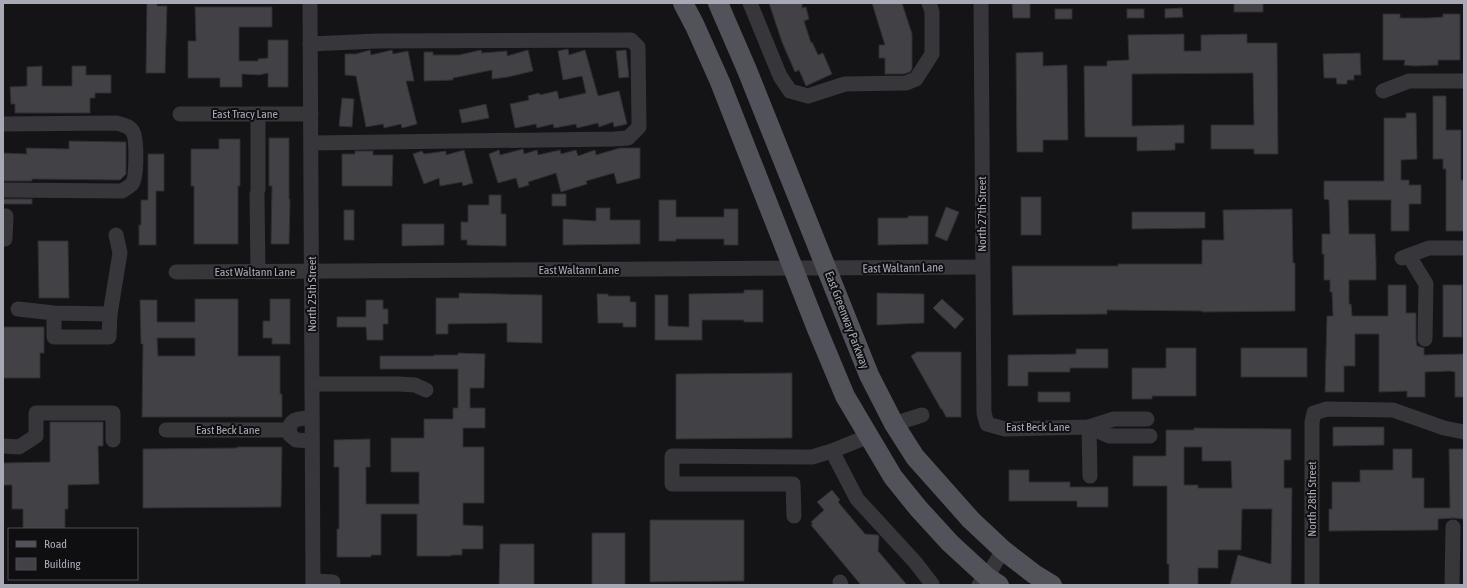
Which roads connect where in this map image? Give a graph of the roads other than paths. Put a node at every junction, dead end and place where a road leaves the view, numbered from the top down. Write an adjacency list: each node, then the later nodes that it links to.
1 (310, 3): 7 (street, North 25th Street)
2 (683, 3): 21 (main road)
3 (718, 3): 22 (main road, East Greenway Parkway)
4 (750, 3): 5 (street)
5 (929, 3)
6 (980, 3): 20 (street, North 27th Street)
7 (310, 44): 12 (street, North 25th Street); 14 (street)
8 (1464, 81): 9 (street)
9 (1383, 91)
10 (180, 114): 11 (street, East Tracy Lane)
11 (258, 114): 12 (street, East Tracy Lane); 24 (street)
12 (311, 114): 14 (street, North 25th Street)
13 (3, 124): 15 (street)
14 (311, 143): 25 (street, North 25th Street)
15 (3, 190)
16 (3, 216): 18 (street)
17 (116, 235): 28 (street)
18 (3, 239)
19 (1464, 248): 29 (street)
20 (982, 267): 22 (street, East Waltann Lane); 36 (street, North 27th Street)
21 (793, 268): 22 (street, East Waltann Lane); 25 (street, East Waltann Lane); 41 (main road)
22 (827, 268): 35 (main road, East Greenway Parkway)
23 (176, 272): 24 (street, East Waltann Lane)
24 (258, 272): 25 (street, East Waltann Lane)
25 (312, 272): 30 (street, North 25th Street)
26 (18, 309): 27 (street)
27 (54, 313): 28 (street); 28 (street)
28 (110, 314)
29 (1425, 339)
30 (312, 384): 31 (street); 33 (street, North 25th Street)
31 (426, 390)
32 (922, 415): 35 (street)
33 (312, 418): 39 (street); 44 (street, North 25th Street)
34 (1147, 419): 37 (street)
35 (894, 424): 41 (main road); 50 (main road, East Greenway Parkway)
36 (987, 424): 37 (street, East Beck Lane)
37 (1089, 427): 42 (street); 47 (street)
38 (166, 430): 39 (street, East Beck Lane)
39 (289, 430): 44 (street)
40 (1464, 432): 56 (street, North 28th Street)
41 (869, 436): 46 (street); 52 (main road)
42 (1150, 436)
43 (113, 440): 45 (street)
44 (312, 441): 53 (street, North 25th Street)
45 (3, 446)
46 (832, 451): 48 (street); 54 (street)
47 (1090, 476)
48 (794, 516)
49 (1453, 527): 57 (street)
50 (1004, 550): 52 (street); 55 (main road, East Greenway Parkway)
51 (333, 582): 53 (street)
52 (988, 582)
53 (313, 583)
54 (931, 585)
55 (1052, 585)
56 (1312, 585)
57 (1452, 585)

